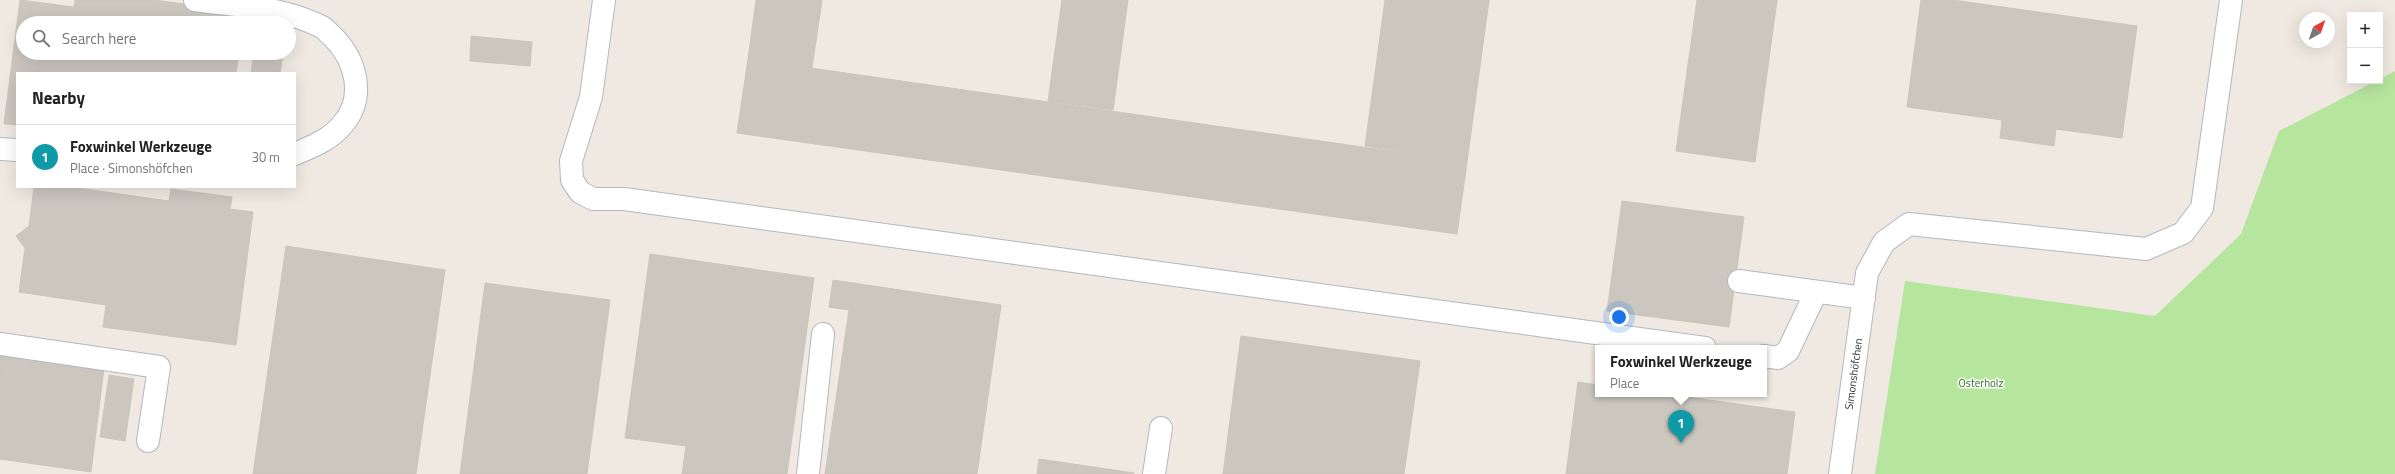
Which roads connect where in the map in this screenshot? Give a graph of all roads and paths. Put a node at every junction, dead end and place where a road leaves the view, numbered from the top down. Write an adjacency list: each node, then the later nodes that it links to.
1 (195, 0): 4 (street)
2 (604, 0): 14 (street)
3 (2231, 0): 11 (street, Simonshöfchen)
4 (295, 16)
5 (296, 16): 8 (street)
6 (0, 149): 7 (street)
7 (16, 150)
8 (296, 154)
9 (1739, 281): 10 (street)
10 (1816, 292): 11 (street); 15 (street)
11 (1864, 298): 20 (street, Simonshöfchen)
12 (823, 334): 18 (street)
13 (0, 344): 17 (street)
14 (1683, 345)
15 (1767, 356)
16 (1161, 428): 19 (street)
17 (148, 441)
18 (808, 474)
19 (1154, 474)
20 (1840, 474)

